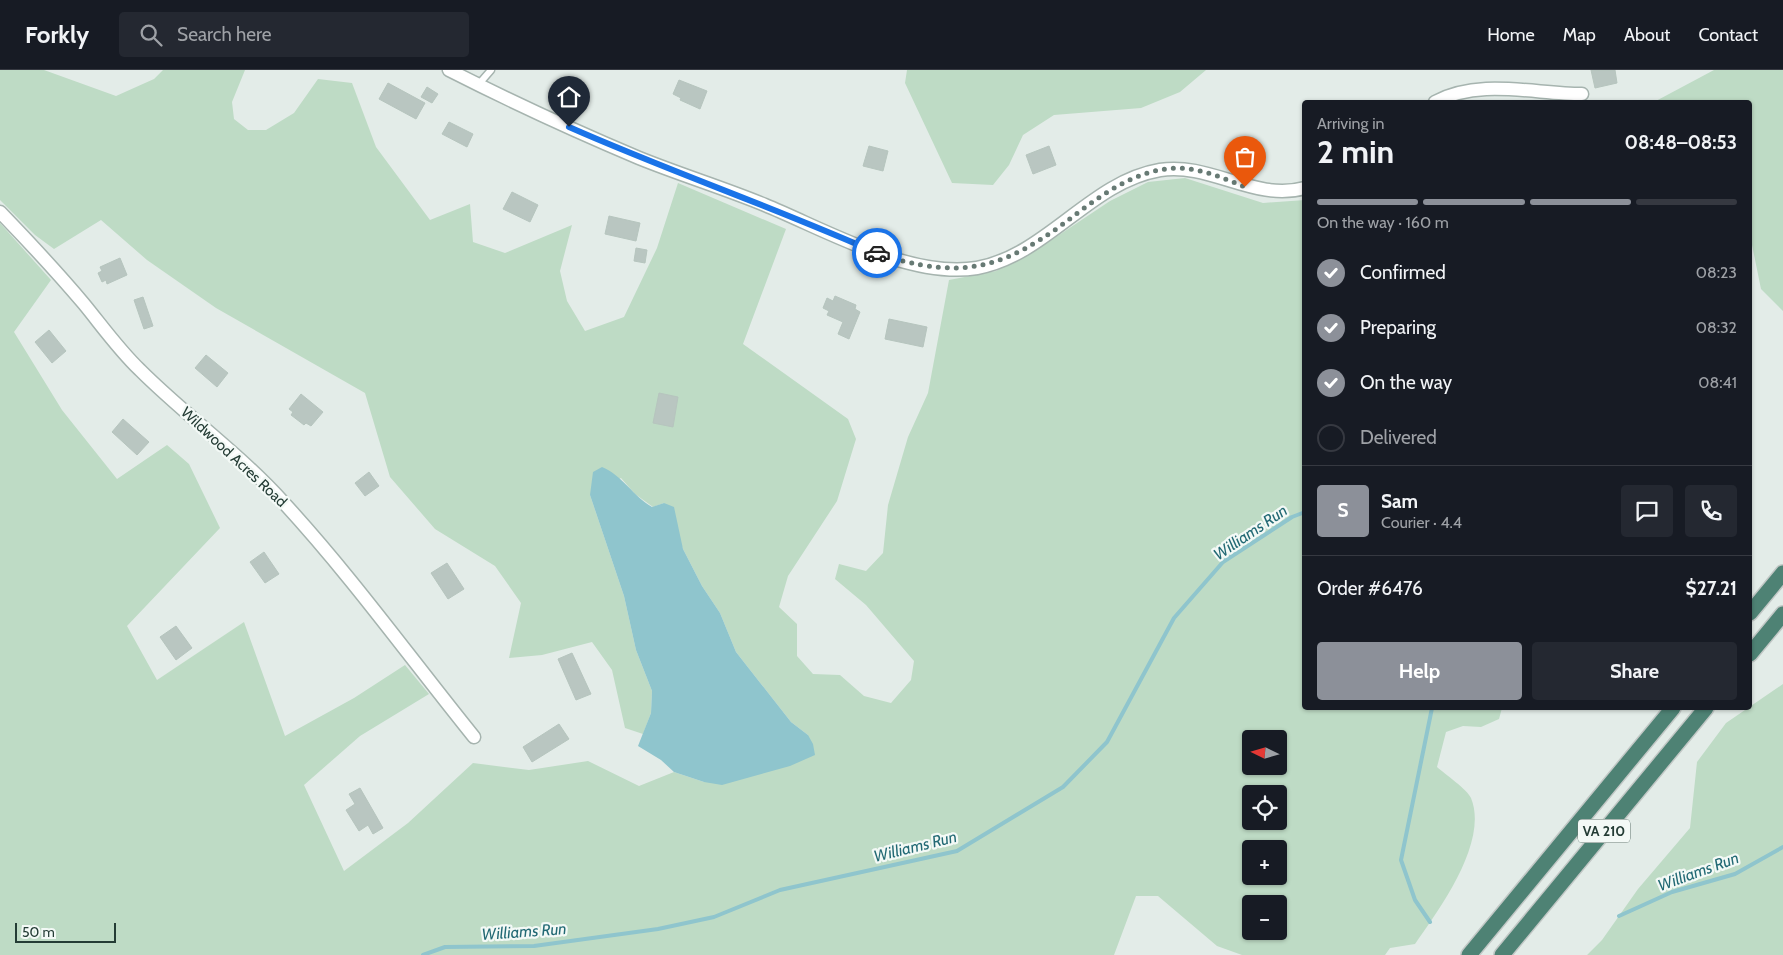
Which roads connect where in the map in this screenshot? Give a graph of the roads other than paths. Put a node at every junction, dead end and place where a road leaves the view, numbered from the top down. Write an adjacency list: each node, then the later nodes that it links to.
1 (449, 70): 3 (street)
2 (491, 70): 3 (lane)
3 (478, 84): 6 (street)
4 (1582, 94): 5 (street)
5 (1440, 100)
6 (1302, 189)
7 (0, 212): 14 (street, Wildwood Acres Road)
8 (1783, 573): 9 (highway)
9 (1752, 612)
10 (1783, 614): 11 (highway)
11 (1752, 652)
12 (1671, 710): 15 (highway, VA 210)
13 (1704, 710): 16 (highway, VA 210)
14 (474, 737)
15 (1469, 955)
16 (1502, 955)

